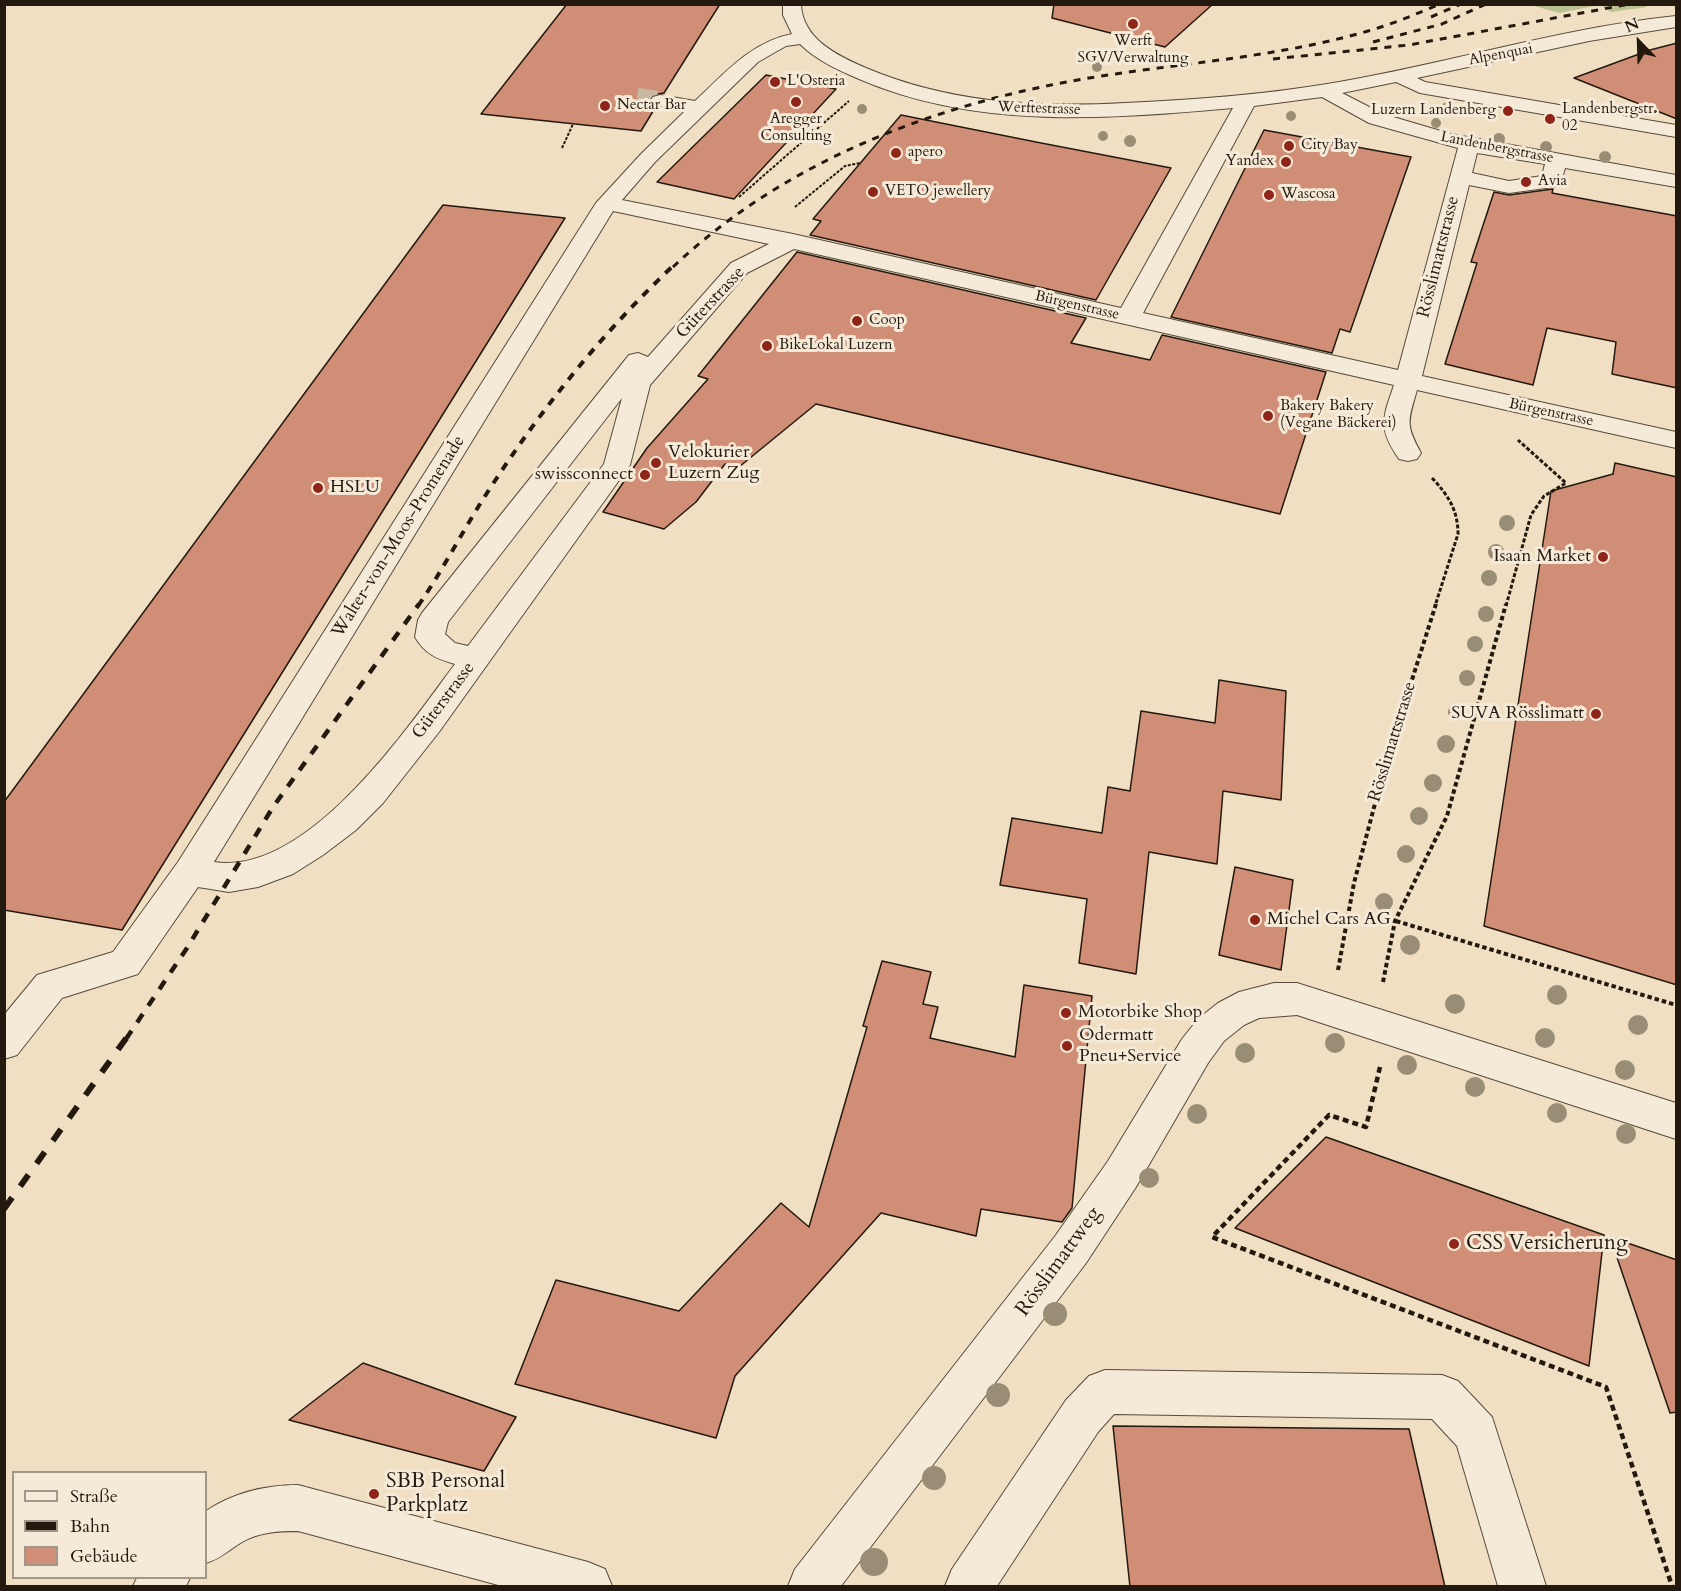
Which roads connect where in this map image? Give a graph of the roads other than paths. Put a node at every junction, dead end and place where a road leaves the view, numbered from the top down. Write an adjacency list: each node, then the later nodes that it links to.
1 (792, 4): 3 (street, Werftestrasse)
2 (1677, 21): 4 (street, Alpenquai)
3 (804, 37): 7 (street, Werftestrasse); 8 (street)
4 (1400, 76): 5 (street, Alpenquai); 9 (street)
5 (1325, 90): 7 (street, Werftestrasse); 10 (street, Landenbergstrasse)
6 (660, 101): 8 (street)
7 (1247, 101): 17 (street)
8 (700, 108): 14 (street)
9 (1677, 131)
10 (1470, 145): 11 (street, Landenbergstrasse); 12 (street, Rösslimattstrasse)
11 (1556, 160): 12 (street); 13 (street, Landenbergstrasse)
12 (1460, 177): 18 (street, Rösslimattstrasse)
13 (1677, 181)
14 (607, 202): 15 (street, Bürgenstrasse); 22 (street, Walter-von-Moos-Promenade)
15 (761, 234): 16 (street, Bürgenstrasse); 21 (street)
16 (793, 241): 17 (street, Bürgenstrasse); 21 (street, Güterstrasse)
17 (1128, 318): 18 (street, Bürgenstrasse)
18 (1408, 380): 19 (street, Bürgenstrasse); 20 (street, Rösslimattstrasse)
19 (1677, 440)
20 (1408, 453)
21 (475, 659): 22 (street, Güterstrasse)
22 (190, 872): 23 (street)
23 (4, 1042)
24 (1677, 1121): 27 (street, Rösslimattweg)
25 (207, 1539): 26 (street)
26 (588, 1587)
27 (812, 1587)
28 (969, 1587): 29 (street)
29 (1522, 1587)

